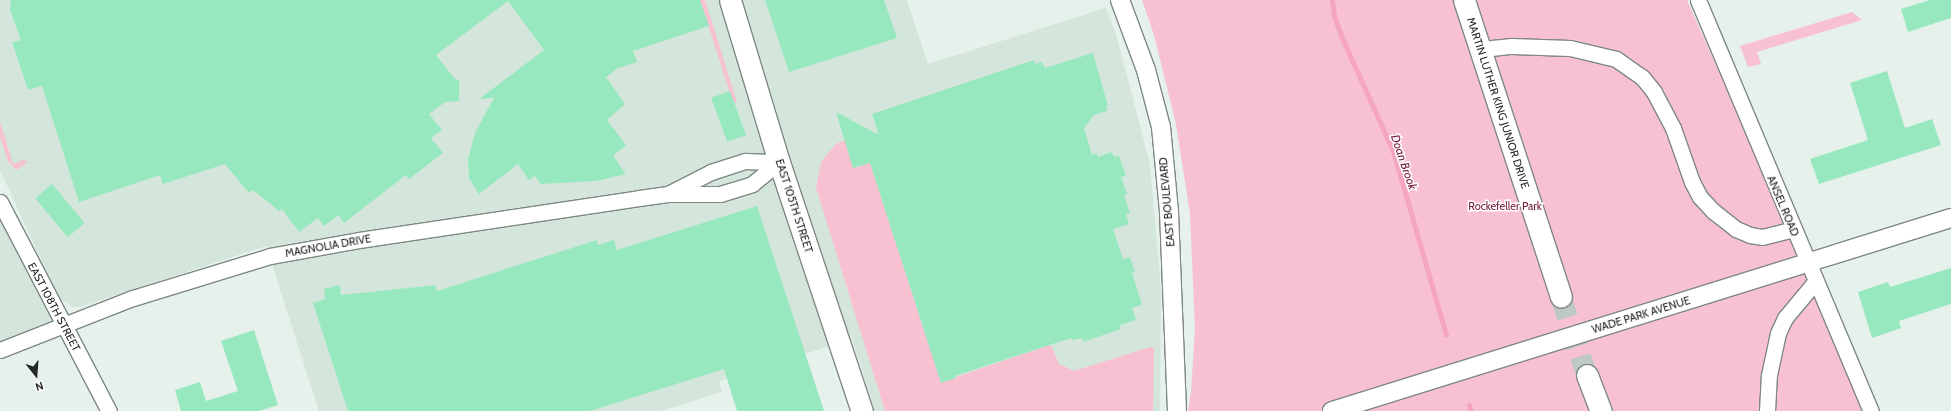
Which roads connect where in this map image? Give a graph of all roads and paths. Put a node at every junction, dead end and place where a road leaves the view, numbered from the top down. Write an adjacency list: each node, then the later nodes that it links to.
1 (730, 0): 6 (main road, EAST 105TH STREET)
2 (1120, 0): 19 (street, EAST BOULEVARD)
3 (1464, 0): 5 (main road, MARTIN LUTHER KING JUNIOR DRIVE)
4 (1698, 0): 10 (street, ANSEL ROAD)
5 (1482, 50): 10 (street); 13 (main road, MARTIN LUTHER KING JUNIOR DRIVE)
6 (779, 162): 7 (street, MAGNOLIA DRIVE); 7 (street, MAGNOLIA DRIVE); 18 (main road, EAST 105TH STREET)
7 (668, 194): 14 (street, MAGNOLIA DRIVE)
8 (0, 202): 14 (street, EAST 108TH STREET)
9 (1951, 218): 11 (street, WADE PARK AVENUE)
10 (1793, 229): 11 (street, ANSEL ROAD)
11 (1807, 263): 12 (street, ANSEL ROAD); 20 (street, WADE PARK AVENUE)
12 (1815, 282): 22 (street); 23 (street, ANSEL ROAD)
13 (1561, 297)
14 (62, 324): 15 (street, MAGNOLIA DRIVE); 17 (street, EAST 108TH STREET)
15 (0, 350)
16 (1587, 375): 21 (main road)
17 (109, 411)
18 (862, 411)
19 (1177, 411)
20 (1332, 411)
21 (1600, 411)
22 (1767, 411)
23 (1871, 411)

